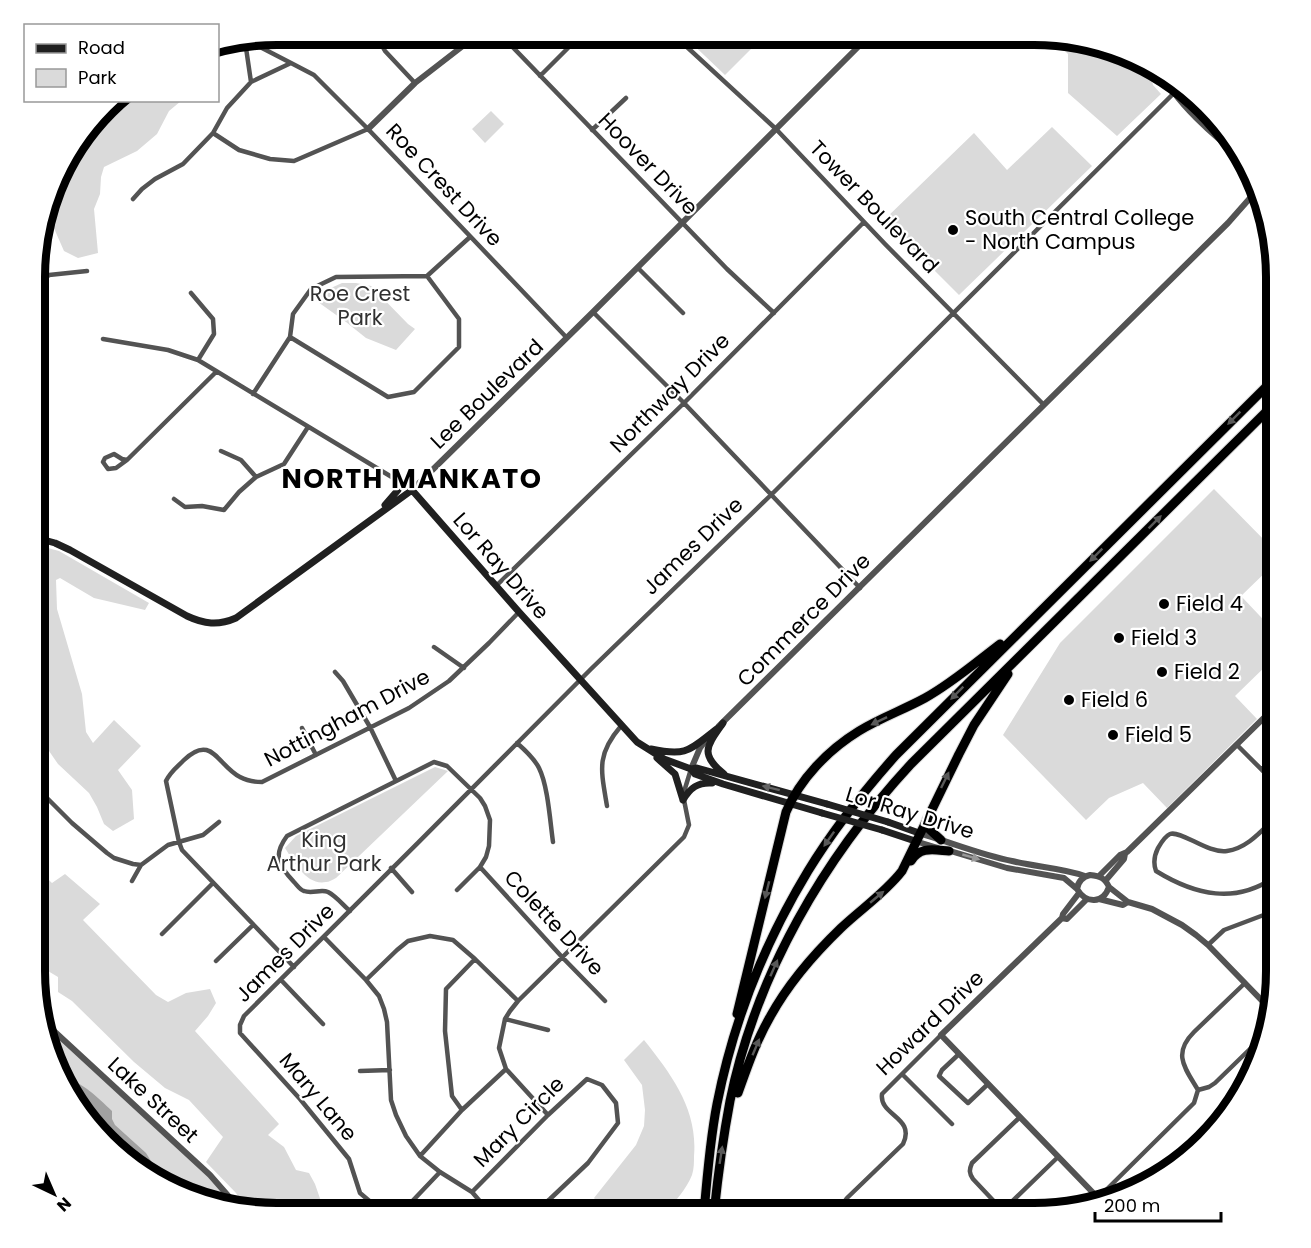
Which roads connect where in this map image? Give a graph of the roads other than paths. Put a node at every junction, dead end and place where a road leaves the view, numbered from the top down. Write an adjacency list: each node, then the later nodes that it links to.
1 (382, 45): 12 (street)
2 (511, 45): 10 (street, Hoover Drive)
3 (685, 45): 19 (street, Tower Boulevard)
4 (860, 45): 19 (street, Lee Boulevard)
5 (256, 46): 9 (street, Roe Crest Drive)
6 (463, 46): 12 (street)
7 (246, 47): 11 (street, Roe Crest Drive)
8 (568, 48): 10 (street)
9 (291, 63): 11 (street); 18 (street, Roe Crest Drive)
10 (540, 76): 20 (street, Hoover Drive)
11 (251, 82): 21 (street)
12 (415, 83): 18 (street)
13 (1169, 89): 14 (street)
14 (1173, 94): 17 (street); 36 (street, James Drive)
15 (626, 98): 20 (street)
16 (1204, 119): 17 (street)
17 (1200, 122): 22 (street)
18 (368, 129): 21 (street); 27 (street, Roe Crest Drive)
19 (776, 129): 25 (street, Lee Boulevard); 26 (street, Tower Boulevard)
20 (592, 130): 25 (street, Hoover Drive)
21 (213, 133): 24 (street)
22 (1225, 145)
23 (1252, 196): 45 (street, Commerce Drive)
24 (133, 199)
25 (681, 222): 28 (street, Lee Boulevard); 35 (street, Hoover Drive)
26 (864, 222): 35 (street, Northway Drive); 36 (street, Tower Boulevard)
27 (470, 237): 30 (street); 38 (street, Roe Crest Drive)
28 (638, 268): 33 (street, Lee Boulevard); 34 (street)
29 (87, 271): 31 (street)
30 (427, 276): 37 (street); 37 (street)
31 (45, 278)
32 (191, 293): 40 (street)
33 (593, 312): 38 (street, Lee Boulevard); 44 (street)
34 (683, 313)
35 (774, 313): 44 (street, Northway Drive)
36 (953, 313): 45 (street, Tower Boulevard); 53 (street, James Drive)
37 (290, 337): 43 (street)
38 (567, 338): 52 (street, Lee Boulevard)
39 (103, 339): 40 (street, Lor Ray Drive)
40 (198, 360): 41 (street, Lor Ray Drive)
41 (216, 372): 43 (street, Lor Ray Drive); 49 (street)
42 (1266, 387): 60 (highway, one-way to 60)
43 (253, 394): 47 (street, Lor Ray Drive)
44 (684, 403): 53 (street); 57 (street, Northway Drive)
45 (1044, 405): 58 (street, Commerce Drive)
46 (1266, 412): 62 (highway, one-way to 46)
47 (308, 427): 50 (street); 51 (street, Lor Ray Drive)
48 (221, 451): 50 (street)
49 (127, 460): 49 (street)
50 (256, 477): 54 (street)
51 (396, 479): 52 (street, Lor Ray Drive); 55 (main road)
52 (412, 490): 55 (main road, Lee Boulevard); 57 (main road, Lor Ray Drive)
53 (772, 494): 58 (street); 65 (street, James Drive)
54 (174, 499)
55 (376, 516): 56 (main road, Lee Boulevard)
56 (45, 540)
57 (496, 586): 59 (main road, Lor Ray Drive)
58 (860, 588): 67 (street, Commerce Drive)
59 (519, 612): 63 (street, Nottingham Drive); 65 (main road, Lor Ray Drive)
60 (1032, 619): 83 (highway, one-way to 83); 138 (highway, one-way to 138)
61 (434, 647): 63 (street)
62 (1024, 652): 88 (highway, one-way to 62); 149 (highway, one-way to 62)
63 (464, 668): 69 (street, Nottingham Drive)
64 (335, 672): 69 (street)
65 (581, 681): 68 (main road, Lor Ray Drive); 71 (street, James Drive)
66 (1266, 716): 72 (street)
67 (720, 725): 73 (main road); 77 (street, Commerce Drive); 79 (main road)
68 (621, 726): 73 (main road, Lor Ray Drive); 87 (street)
69 (370, 727): 74 (street, Nottingham Drive); 80 (street)
70 (302, 728): 74 (street)
71 (517, 743): 82 (street, James Drive); 94 (street)
72 (1237, 745): 76 (street); 96 (street)
73 (644, 747): 77 (main road, Lor Ray Drive); 85 (main road)
74 (316, 755): 93 (street, Nottingham Drive)
75 (1266, 765): 76 (street)
76 (1262, 769): 78 (street)
77 (691, 770): 79 (main road, Lor Ray Drive); 81 (main road, Lor Ray Drive); 85 (street, Commerce Drive)
78 (1266, 773)
79 (728, 777): 83 (main road, Lor Ray Drive, one-way to 79)
80 (396, 781): 82 (street); 114 (street)
81 (723, 784): 85 (main road); 86 (main road, Lor Ray Drive)
82 (471, 790): 98 (street); 99 (street, James Drive)
83 (795, 794): 86 (highway); 91 (main road, Lor Ray Drive, bridge)
84 (45, 796): 97 (street)
85 (683, 800): 121 (street, Commerce Drive)
86 (790, 804): 91 (main road, Lor Ray Drive, bridge); 138 (highway, one-way to 138)
87 (607, 806)
88 (927, 818): 91 (highway); 92 (highway)
89 (219, 822): 93 (street)
90 (1266, 827): 105 (street)
91 (917, 837): 92 (street, Lor Ray Drive); 95 (street, Lor Ray Drive); 104 (highway)
92 (941, 840): 100 (street, Lor Ray Drive)
93 (179, 842): 97 (street); 106 (street, Nottingham Drive)
94 (553, 842)
95 (949, 851): 100 (street, Lor Ray Drive, one-way to 100); 104 (highway)
96 (1125, 854): 102 (street); 107 (street)
97 (141, 865): 103 (street)
98 (480, 867): 108 (street); 121 (street, Colette Drive)
99 (392, 868): 110 (street); 114 (street, James Drive)
100 (1045, 871): 101 (street, Lor Ray Drive); 109 (street, Lor Ray Drive)
101 (1085, 876): 102 (street); 109 (street)
102 (1100, 876): 107 (street)
103 (132, 881)
104 (894, 881): 149 (highway, one-way to 104)
105 (1266, 882)
106 (213, 883): 117 (street, Nottingham Drive); 118 (street)
107 (1107, 884): 112 (street); 113 (street)
108 (457, 890)
109 (1078, 891): 111 (street); 116 (street, Howard Drive)
110 (412, 892)
111 (1087, 899): 112 (street); 116 (street, Howard Drive)
112 (1099, 899): 113 (street)
113 (1128, 902): 120 (street)
114 (350, 911): 119 (street, James Drive)
115 (1266, 914): 120 (street)
116 (1062, 918): 136 (street, Howard Drive)
117 (253, 925): 123 (street); 124 (street, Nottingham Drive)
118 (162, 934)
119 (324, 937): 124 (street, James Drive); 126 (street)
120 (1208, 945): 127 (street)
121 (562, 957): 128 (street, Commerce Drive); 129 (street, Colette Drive)
122 (476, 959): 126 (street); 128 (street); 146 (street)
123 (216, 961)
124 (294, 967): 125 (street, James Drive)
125 (281, 980): 132 (street); 133 (street, James Drive)
126 (366, 980): 141 (street)
127 (1245, 983): 130 (street); 145 (street)
128 (518, 1001): 131 (street, Commerce Drive)
129 (605, 1001)
130 (1264, 1003)
131 (506, 1019): 135 (street); 140 (street, Commerce Drive)
132 (323, 1024)
133 (240, 1025): 158 (street, Mary Lane)
134 (53, 1030): 157 (street, Lake Street)
135 (548, 1030)
136 (941, 1035): 139 (street); 143 (street, Howard Drive)
137 (1251, 1048): 145 (street)
138 (730, 1053): 162 (highway)
139 (959, 1054): 144 (street); 144 (street)
140 (506, 1069): 146 (street); 147 (street)
141 (390, 1070): 142 (street); 151 (street)
142 (360, 1071)
143 (902, 1074): 150 (street); 164 (street, Howard Drive)
144 (988, 1084): 148 (street)
145 (1198, 1090): 154 (street)
146 (462, 1110): 151 (street)
147 (548, 1114): 155 (street, Mary Circle); 161 (street, Mary Circle)
148 (1019, 1118): 152 (street); 165 (street)
149 (727, 1121): 163 (highway, one-way to 149)
150 (952, 1124)
151 (420, 1155): 153 (street)
152 (1058, 1157): 156 (street); 166 (street)
153 (440, 1172): 155 (street); 159 (street)
154 (1108, 1191)
155 (472, 1192): 160 (street)
156 (1094, 1195)
157 (232, 1199)
158 (372, 1203)
159 (411, 1203)
160 (481, 1203)
161 (545, 1203)
162 (705, 1203)
163 (715, 1203)
164 (843, 1203)
165 (995, 1203)
166 (1012, 1203)

